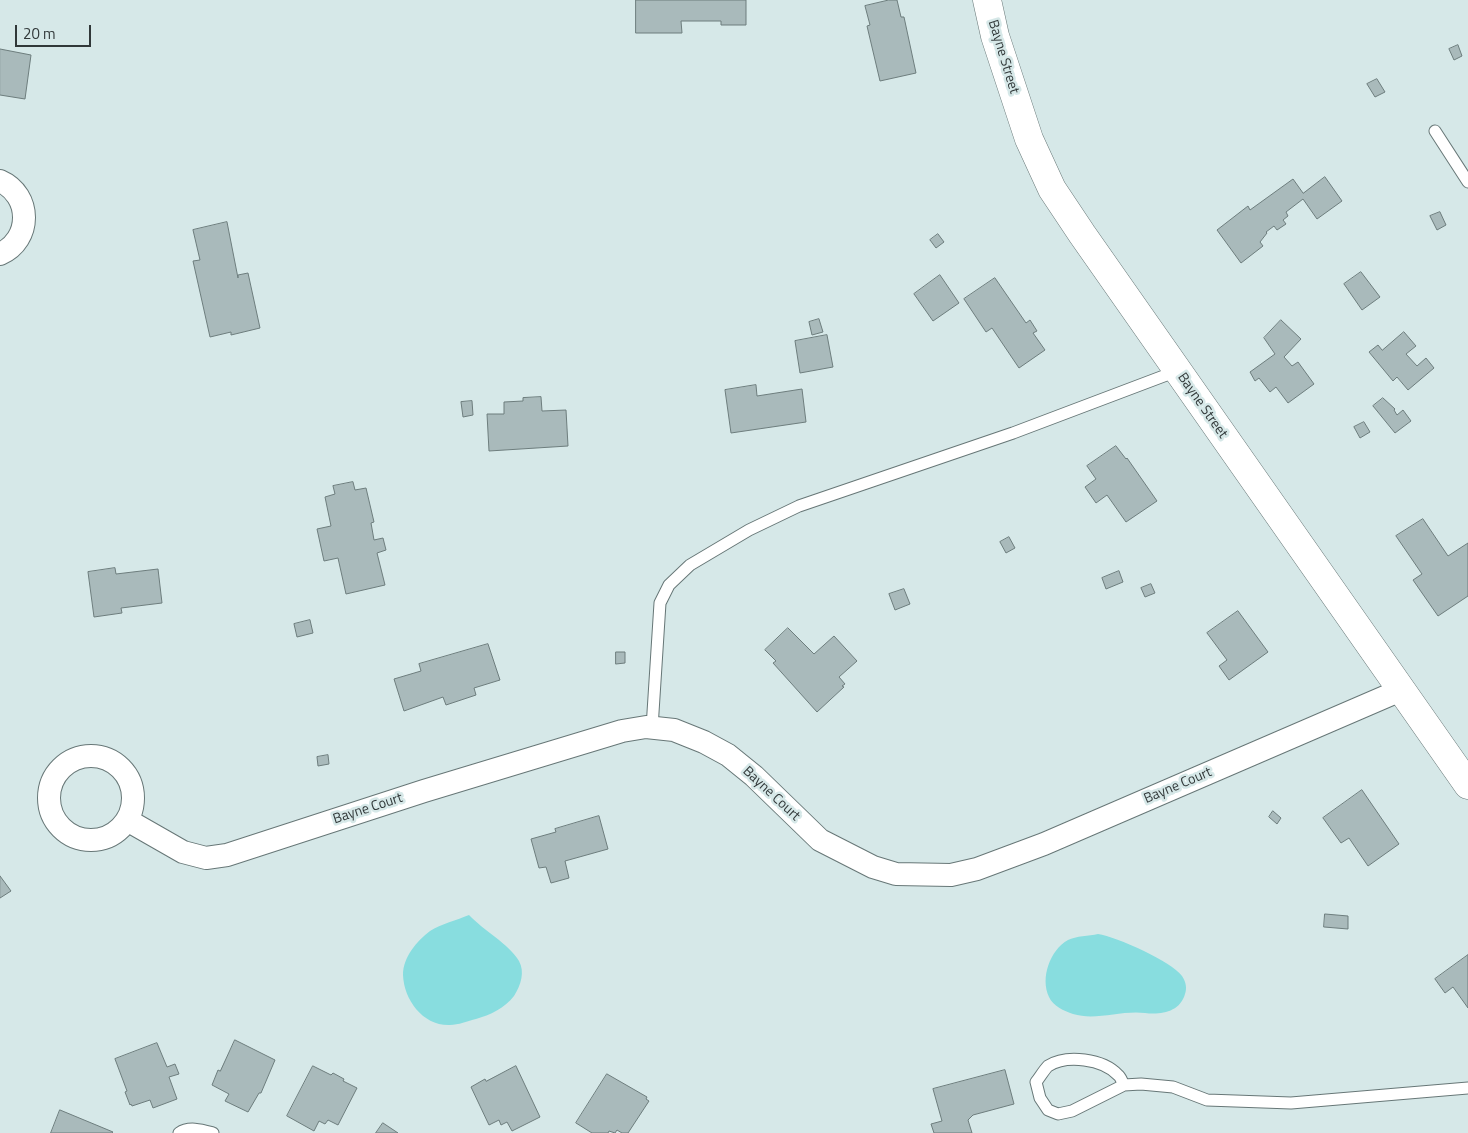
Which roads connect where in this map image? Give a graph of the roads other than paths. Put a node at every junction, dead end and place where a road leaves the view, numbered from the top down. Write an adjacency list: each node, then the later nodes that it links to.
1 (987, 0): 6 (street, Bayne Street)
2 (1435, 131): 4 (lane)
3 (0, 181): 5 (street)
4 (1468, 182)
5 (0, 254)
6 (1177, 370): 7 (street, Bayne Street); 8 (lane)
7 (1401, 690): 8 (street, Bayne Court); 9 (street, Bayne Street)
8 (652, 728): 10 (street, Bayne Court)
9 (1468, 785)
10 (127, 820)
11 (1124, 1085): 11 (lane); 12 (lane)
12 (1468, 1088)
13 (179, 1133): 14 (lane)
14 (213, 1133)

